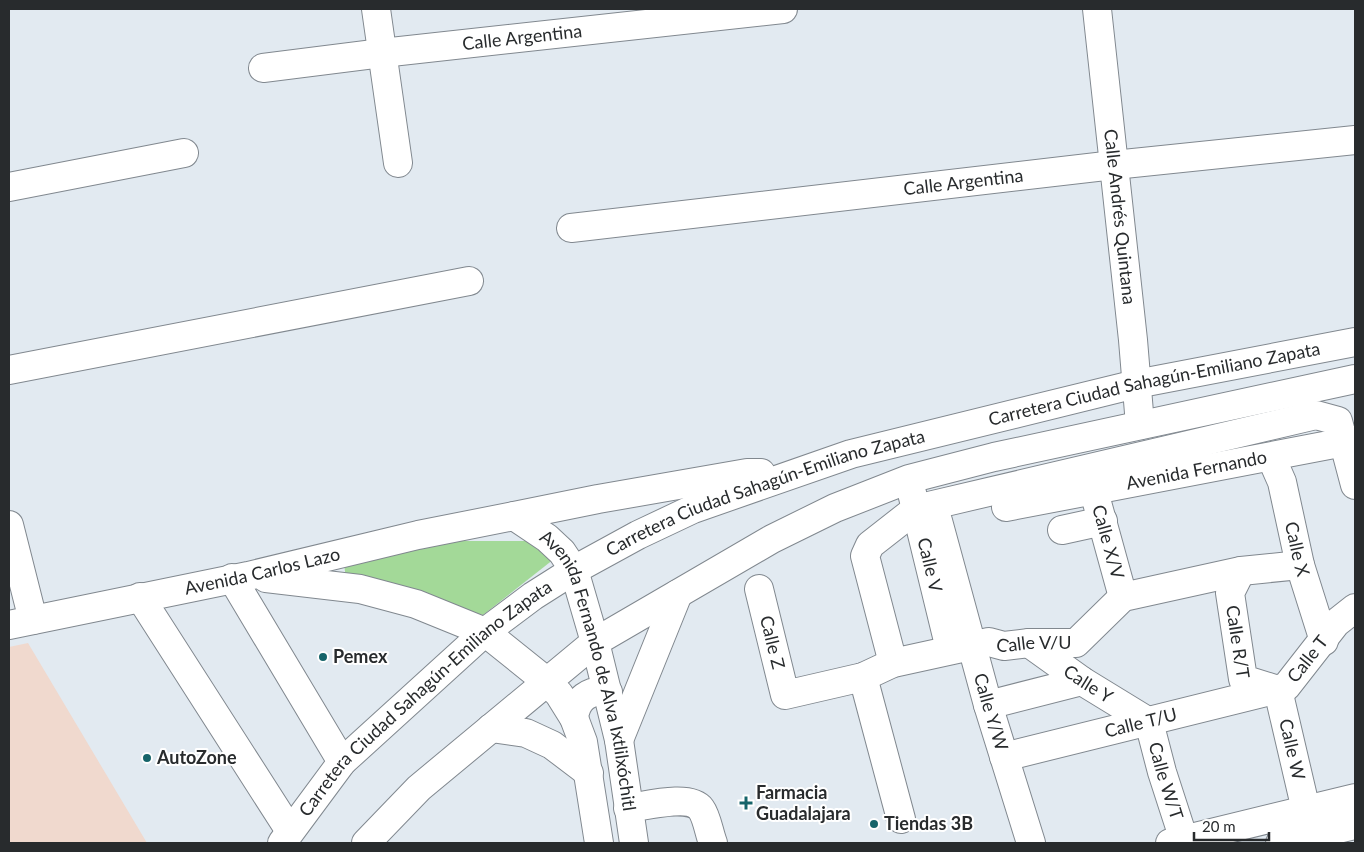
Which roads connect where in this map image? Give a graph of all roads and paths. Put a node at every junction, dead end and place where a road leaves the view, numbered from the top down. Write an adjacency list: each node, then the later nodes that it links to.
1 (376, 9): 4 (street)
2 (783, 9): 4 (street, Calle Argentina)
3 (1097, 9): 9 (street, Calle Andrés Quintana)
4 (382, 52): 5 (street, Calle Argentina); 8 (street)
5 (263, 68)
6 (1355, 140): 9 (street, Calle Argentina)
7 (184, 153): 10 (street)
8 (398, 163)
9 (1114, 165): 11 (street, Calle Argentina); 16 (street, Calle Andrés Quintana)
10 (9, 187)
11 (571, 228)
12 (469, 281): 14 (street)
13 (1355, 342): 16 (street, Carretera Ciudad Sahagún-Emiliano Zapata)
14 (9, 370)
15 (1355, 379): 17 (street, Carretera Ciudad Sahagún-Emiliano Zapata)
16 (1136, 384): 17 (street, Calle Andrés Quintana); 20 (street, Carretera Ciudad Sahagún-Emiliano Zapata)
17 (1140, 425): 21 (street, Carretera Ciudad Sahagún-Emiliano Zapata)
18 (1346, 434): 19 (street, Avenida Fernando); 22 (street); 25 (street)
19 (1271, 457): 23 (street, Avenida Fernando); 29 (street, Calle X)
20 (795, 472): 24 (street, Avenida Carlos Lazo); 30 (street, Carretera Ciudad Sahagún-Emiliano Zapata)
21 (910, 479): 25 (street, Calle V); 34 (street, Carretera Ciudad Sahagún-Emiliano Zapata)
22 (1355, 485)
23 (1093, 488): 25 (street, Avenida Fernando); 26 (street, Calle X/V)
24 (514, 516): 30 (street, Avenida Fernando de Alva Ixtlilxóchitl); 32 (street, Avenida Carlos Lazo)
25 (924, 518): 42 (street, Calle V); 43 (street)
26 (1103, 521): 28 (street); 36 (street, Calle X/V)
27 (9, 525): 37 (street)
28 (1062, 530)
29 (1300, 565): 31 (street); 38 (street, Calle X)
30 (574, 570): 39 (street, Carretera Ciudad Sahagún-Emiliano Zapata); 40 (street, Avenida Fernando de Alva Ixtlilxóchitl)
31 (1241, 571): 36 (street); 47 (street, Calle R/T)
32 (240, 577): 35 (street, Avenida Carlos Lazo); 39 (street, Avenida Fernando de Alva Ixtlilxóchitl); 56 (street)
33 (759, 589): 49 (street, Calle Z)
34 (678, 594): 40 (street, Carretera Ciudad Sahagún-Emiliano Zapata); 54 (street)
35 (140, 597): 37 (street, Avenida Carlos Lazo); 63 (street)
36 (1123, 597): 41 (street, Calle V/U)
37 (21, 622)
38 (1338, 624): 47 (street, Calle T)
39 (485, 632): 46 (street, Avenida Fernando de Alva Ixtlilxóchitl); 56 (street, Carretera Ciudad Sahagún-Emiliano Zapata)
40 (595, 642): 46 (street, Carretera Ciudad Sahagún-Emiliano Zapata); 48 (street, Avenida Fernando de Alva Ixtlilxóchitl)
41 (1029, 643): 42 (street, Calle V/U); 45 (street, Calle Y)
42 (961, 647): 43 (street, Calle V/U); 50 (street, Calle Y/W)
43 (893, 663): 44 (street, Calle V/U)
44 (864, 677): 49 (street, Calle V/U); 61 (street)
45 (1082, 681): 50 (street); 52 (street, Calle Y)
46 (546, 682): 51 (street, Avenida Fernando de Alva Ixtlilxóchitl); 53 (street, Carretera Ciudad Sahagún-Emiliano Zapata)
47 (1278, 690): 52 (street, Calle T/U); 60 (street, Calle W)
48 (608, 692): 51 (street); 54 (street, Avenida Fernando de Alva Ixtlilxóchitl)
49 (785, 695)
50 (988, 705): 55 (street, Calle Y/W)
51 (574, 718): 57 (street, Avenida Fernando de Alva Ixtlilxóchitl)
52 (1149, 722): 55 (street, Calle T/U); 64 (street, Calle W/T)
53 (491, 728): 57 (street); 65 (street, Carretera Ciudad Sahagún-Emiliano Zapata)
54 (619, 740): 59 (street, Avenida Fernando de Alva Ixtlilxóchitl)
55 (1004, 757): 69 (street, Calle Y/W)
56 (342, 762): 63 (street, Carretera Ciudad Sahagún-Emiliano Zapata)
57 (589, 773): 66 (street, Avenida Fernando de Alva Ixtlilxóchitl)
58 (1355, 798): 60 (street)
59 (628, 808): 67 (street, Avenida Fernando de Alva Ixtlilxóchitl); 68 (street)
60 (1306, 810): 64 (street)
61 (901, 819)
62 (1355, 825): 70 (street)
63 (293, 835)
64 (1177, 841)
65 (366, 843)
66 (599, 843)
67 (634, 843)
68 (713, 843)
69 (1032, 843)
70 (1280, 843)

